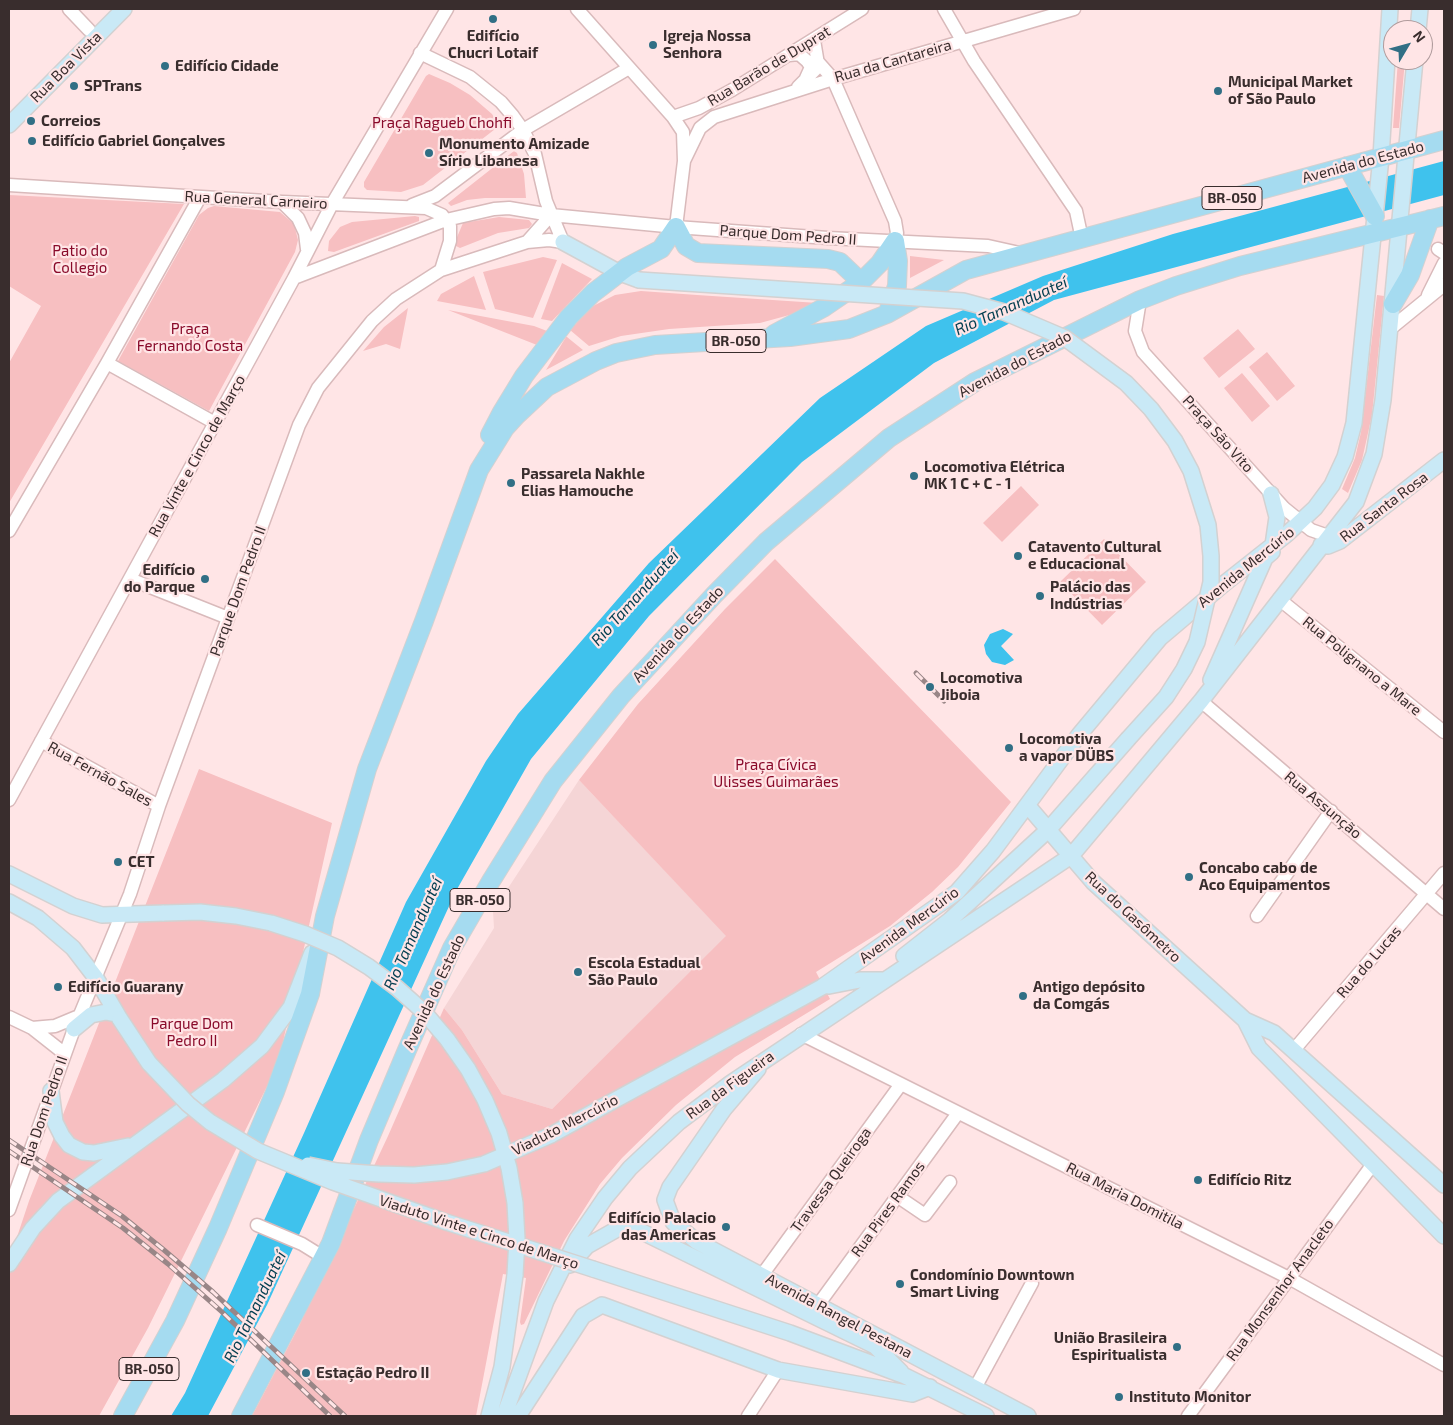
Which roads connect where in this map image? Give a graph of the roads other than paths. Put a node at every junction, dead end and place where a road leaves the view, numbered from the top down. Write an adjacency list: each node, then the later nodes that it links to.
1 (69, 9): 9 (street)
2 (124, 9): 25 (main road, Rua Boa Vista)
3 (447, 9): 12 (street, Rua Vinte e Cinco de Março)
4 (577, 9): 15 (street)
5 (862, 9): 10 (street, Rua Barão de Duprat)
6 (944, 9): 11 (street)
7 (1074, 9): 11 (street, Rua da Cantareira)
8 (1390, 9): 29 (main road, Avenida Mercúrio)
9 (89, 30)
10 (814, 40): 13 (street, Rua Barão de Duprat); 14 (street)
11 (962, 41): 17 (street, Rua da Cantareira); 43 (street)
12 (420, 53): 26 (street); 35 (street, Rua Vinte e Cinco de Março)
13 (789, 55): 18 (street); 19 (street, Rua Barão de Duprat)
14 (818, 62): 17 (street); 18 (street)
15 (629, 68): 23 (street); 26 (street)
16 (1415, 70): 28 (main road)
17 (832, 79): 20 (street, Rua da Cantareira); 44 (street)
18 (802, 85): 20 (street)
19 (732, 90): 21 (street, Rua Barão de Duprat); 22 (street)
20 (786, 94): 22 (street, Rua da Cantareira)
21 (707, 104): 23 (street, Rua Barão de Duprat); 24 (street)
22 (738, 108): 24 (street, Rua da Cantareira)
23 (673, 117): 30 (street)
24 (714, 117): 30 (street)
25 (9, 125)
26 (524, 130): 36 (street); 37 (street)
27 (1444, 140): 28 (highway, Avenida do Estado / BR-050)
28 (1407, 150): 29 (highway, Avenida do Estado / BR-050); 41 (main road)
29 (1381, 157): 31 (highway, Avenida do Estado / BR-050); 40 (main road, Avenida Mercúrio)
30 (684, 161): 42 (street)
31 (1352, 173): 40 (highway); 43 (highway, Avenida do Estado / BR-050)
32 (9, 185): 33 (street, Rua General Carneiro)
33 (200, 197): 34 (street, Rua General Carneiro); 61 (street)
34 (282, 202): 35 (street, Rua General Carneiro); 47 (street)
35 (332, 204): 36 (street, Rua General Carneiro); 47 (street, Rua Vinte e Cinco de Março)
36 (406, 206): 39 (street, Rua General Carneiro)
37 (551, 215): 39 (street, Parque Dom Pedro II); 42 (street, Parque Dom Pedro II); 45 (street); 46 (street)
38 (1437, 217): 41 (highway, Avenida do Estado / BR-050); 57 (highway)
39 (446, 220): 50 (street); 52 (street)
40 (1375, 224): 41 (highway, Avenida do Estado / BR-050); 56 (highway, Avenida do Estado / BR-050); 66 (main road, Avenida Mercúrio)
41 (1400, 224): 57 (main road)
42 (676, 228): 44 (street, Parque Dom Pedro II); 51 (highway); 53 (highway)
43 (1082, 239): 48 (highway, Avenida do Estado / BR-050)
44 (895, 241): 48 (street, Parque Dom Pedro II); 53 (highway); 58 (highway)
45 (527, 242): 46 (street, Parque Dom Pedro II); 50 (street, Parque Dom Pedro II)
46 (562, 242): 51 (main road)
47 (308, 249): 52 (street, Rua Vinte e Cinco de Março)
48 (1024, 254): 58 (highway, Avenida do Estado / BR-050)
49 (1444, 263): 55 (street)
50 (440, 270): 72 (street, Parque Dom Pedro II)
51 (620, 273): 64 (highway); 80 (main road, bridge)
52 (294, 278): 62 (street, Rua Vinte e Cinco de Março)
53 (861, 282): 60 (highway)
54 (1444, 285): 55 (street)
55 (1427, 298): 59 (street)
56 (1140, 300): 65 (street, Praça São Vito); 118 (highway, Avenida do Estado / BR-050)
57 (1393, 304): 59 (main road)
58 (888, 314): 60 (highway, Avenida do Estado / BR-050)
59 (1390, 329): 68 (main road)
60 (763, 339): 64 (highway, Avenida do Estado / BR-050)
61 (107, 363): 62 (street); 67 (street)
62 (215, 423): 70 (street, Rua Vinte e Cinco de Março)
63 (1444, 460): 68 (main road, Rua Santa Rosa)
64 (479, 470): 89 (highway, Avenida do Estado / BR-050)
65 (1272, 494): 66 (street, Praça São Vito); 69 (main road)
66 (1300, 523): 68 (street, Praça São Vito); 69 (main road, Avenida Mercúrio)
67 (9, 531)
68 (1330, 540): 71 (main road)
69 (1278, 541): 73 (main road); 78 (main road, Avenida Mercúrio)
70 (130, 579): 72 (street); 75 (street, Rua Vinte e Cinco de Março)
71 (1279, 599): 73 (main road); 74 (street, Rua Polignano a Mare)
72 (228, 618): 77 (street, Parque Dom Pedro II)
73 (1203, 699): 79 (street, Rua Assunção); 82 (main road)
74 (1444, 732)
75 (41, 741): 76 (street, Rua Vinte e Cinco de Março); 77 (street, Rua Fernão Sales)
76 (9, 800)
77 (159, 806): 88 (street, Parque Dom Pedro II)
78 (1028, 806): 80 (main road, Rua do Gasômetro); 81 (main road, Avenida Mercúrio)
79 (1330, 811): 85 (street, Rua Assunção); 90 (street)
80 (1048, 830): 82 (main road, Rua do Gasômetro); 91 (main road)
81 (993, 852): 91 (main road); 94 (main road, Avenida Mercúrio)
82 (1071, 856): 93 (main road, Rua da Figueira); 97 (main road, Rua do Gasômetro)
83 (1444, 873): 85 (street, Rua do Lucas)
84 (9, 874): 88 (main road)
85 (1427, 894): 87 (street, Rua Assunção); 101 (street, Rua do Lucas)
86 (9, 902): 92 (main road)
87 (1444, 909)
88 (121, 916): 92 (street, Parque Dom Pedro II); 132 (main road, bridge)
89 (325, 916): 107 (main road, Avenida do Estado); 131 (highway, Avenida do Estado / BR-050)
90 (1257, 916)
91 (950, 920): 93 (main road)
92 (96, 978): 96 (main road, Viaduto Vinte e Cinco de Março); 99 (street, Parque Dom Pedro II)
93 (884, 980): 94 (main road); 100 (main road, Rua da Figueira)
94 (822, 987): 108 (main road, Viaduto Mercúrio, bridge)
95 (9, 1017): 98 (street)
96 (118, 1017): 99 (main road); 108 (main road, Viaduto Vinte e Cinco de Março, bridge)
97 (1245, 1020): 101 (main road, Rua do Gasômetro); 109 (main road, Rua do Gasômetro)
98 (32, 1028): 99 (street); 102 (street)
99 (74, 1028): 102 (street, Rua Dom Pedro II)
100 (801, 1034): 103 (main road, Rua da Figueira); 104 (street, Rua Maria Domitila)
101 (1293, 1050): 111 (main road, Rua do Gasômetro)
102 (65, 1054): 105 (street, Rua Dom Pedro II)
103 (767, 1057): 114 (main road); 122 (main road, Rua da Figueira)
104 (901, 1084): 106 (street, Rua Maria Domitila); 120 (street, Travessa Queiroga)
105 (52, 1091): 107 (main road); 113 (street, Rua Dom Pedro II)
106 (958, 1113): 112 (street, Rua Pires Ramos); 121 (street, Rua Maria Domitila)
107 (134, 1145): 119 (main road, Avenida do Estado)
108 (284, 1163): 127 (main road, Viaduto Vinte e Cinco de Março, bridge)
109 (1373, 1164): 116 (main road, Rua do Gasômetro); 121 (street, Rua Monsenhor Anacleto)
110 (950, 1182): 112 (street)
111 (1444, 1185)
112 (898, 1196): 124 (street, Rua Pires Ramos)
113 (9, 1210)
114 (673, 1222): 117 (main road); 120 (main road, Avenida Rangel Pestana)
115 (257, 1225): 118 (street)
116 (1444, 1236)
117 (657, 1238): 122 (main road, Avenida Rangel Pestana); 127 (main road, Avenida Rangel Pestana)
118 (323, 1257): 130 (highway, Avenida do Estado / BR-050)
119 (9, 1264)
120 (762, 1276): 124 (main road, Avenida Rangel Pestana)
121 (1289, 1278): 125 (street, Rua Maria Domitila); 138 (street, Rua Monsenhor Anacleto)
122 (557, 1279): 133 (main road, Rua da Figueira)
123 (1032, 1283): 129 (street)
124 (818, 1305): 129 (main road, Avenida Rangel Pestana)
125 (1444, 1365)
126 (778, 1370): 128 (main road); 134 (main road); 135 (street)
127 (905, 1376): 128 (main road, Viaduto Vinte e Cinco de Março)
128 (930, 1388): 136 (main road)
129 (975, 1388): 137 (main road, Avenida Rangel Pestana)
130 (241, 1413)
131 (124, 1416)
132 (488, 1416)
133 (504, 1416)
134 (518, 1416)
135 (750, 1416)
136 (986, 1416)
137 (1028, 1416)
138 (1188, 1416)

